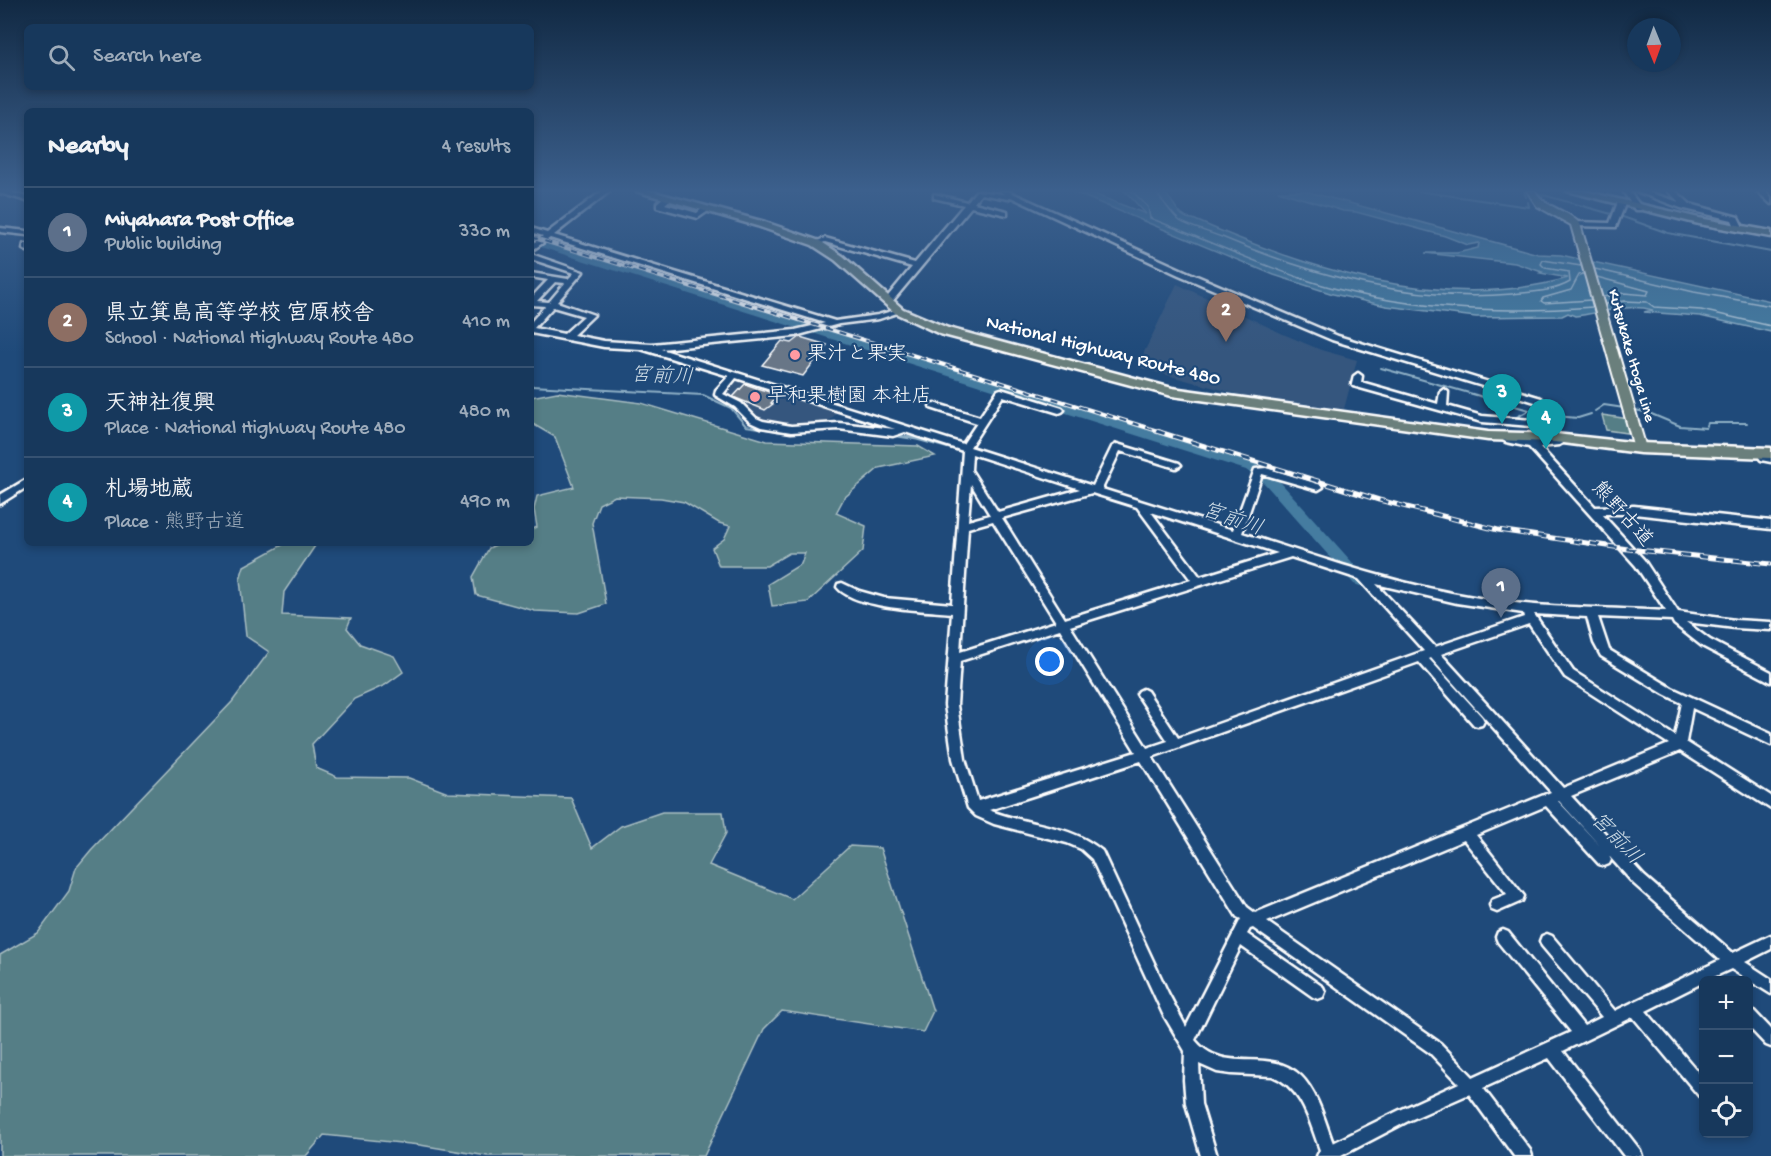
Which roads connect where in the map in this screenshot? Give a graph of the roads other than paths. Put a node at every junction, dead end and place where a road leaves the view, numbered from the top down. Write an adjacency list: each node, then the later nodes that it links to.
1 (585, 245): 17 (street)
2 (819, 245): 13 (highway, National Highway Route 480)
3 (843, 245): 8 (street)
4 (935, 245): 8 (street)
5 (1120, 245): 32 (street)
6 (1580, 245): 36 (main road, Kutsukake Itoga Line)
7 (534, 257): 11 (street)
8 (917, 266): 13 (street)
9 (534, 275): 10 (street)
10 (553, 279): 11 (street); 12 (street)
11 (571, 282): 15 (street)
12 (534, 300)
13 (888, 301): 16 (highway, National Highway Route 480)
14 (534, 303): 15 (street)
15 (550, 305): 18 (street); 20 (street)
16 (899, 311): 17 (street); 33 (highway, National Highway Route 480)
17 (834, 323): 21 (street)
18 (534, 325)
19 (534, 330): 20 (street)
20 (566, 337): 21 (street)
21 (644, 347): 22 (street)
22 (734, 375): 27 (street); 30 (street)
23 (1358, 376): 26 (street)
24 (1444, 392): 26 (street)
25 (934, 406): 29 (street)
26 (1442, 408): 32 (street)
27 (842, 409): 30 (street); 31 (street)
28 (1059, 410): 29 (street)
29 (982, 421): 37 (street)
30 (829, 425): 31 (street)
31 (905, 429): 37 (street)
32 (1555, 435): 33 (highway, National Highway Route 480); 34 (highway, National Highway Route 480)
33 (1488, 436): 35 (street)
34 (1574, 440): 35 (street); 36 (highway, National Highway Route 480)
35 (1532, 444): 46 (street, 熊野古道)
36 (1638, 444): 38 (highway, National Highway Route 480)
37 (967, 449): 40 (street); 43 (street)
38 (1767, 455)
39 (1176, 465): 43 (street)
40 (968, 472): 47 (street); 49 (street)
41 (24, 484): 44 (street)
42 (1318, 487): 50 (street)
43 (1094, 489): 45 (street); 47 (street)
44 (0, 500)
45 (1139, 504): 50 (street); 53 (street)
46 (1595, 511): 48 (street); 58 (street, 熊野古道)
47 (996, 517): 49 (street); 59 (street)
48 (1771, 525)
49 (963, 526): 55 (street)
50 (1236, 535): 51 (street)
51 (1291, 552): 52 (street); 53 (street)
52 (1363, 576): 57 (street); 61 (street)
53 (1198, 582): 59 (street)
54 (842, 587): 55 (street)
55 (957, 609): 63 (street)
56 (1591, 613): 57 (street); 58 (street); 66 (street)
57 (1528, 614): 61 (street); 70 (street)
58 (1674, 616): 60 (street); 64 (street, 熊野古道)
59 (1063, 624): 63 (street); 71 (street)
60 (1771, 626)
61 (1433, 652): 62 (street); 72 (street)
62 (1420, 656): 67 (street); 69 (street)
63 (954, 658): 74 (street)
64 (1771, 677)
65 (1143, 694): 69 (street)
66 (1688, 701): 68 (street); 70 (street)
67 (1478, 721)
68 (1771, 740)
69 (1176, 744): 71 (street)
70 (1679, 744): 72 (street); 73 (street)
71 (1144, 755): 74 (street); 78 (street)
72 (1555, 797): 75 (street); 76 (street); 83 (street)
73 (1771, 803)
74 (975, 808): 93 (street)
75 (1466, 833): 77 (street); 78 (street)
76 (1604, 860)
77 (1497, 905)
78 (1252, 921): 79 (street); 96 (street)
79 (1239, 936): 87 (street); 93 (street)
80 (1503, 936): 91 (street)
81 (1547, 941): 89 (street)
82 (1771, 942): 83 (street)
83 (1732, 961): 84 (street); 86 (street)
84 (1714, 976)
85 (1699, 982): 88 (street)
86 (1771, 987)
87 (1318, 992)
88 (1635, 1009): 89 (street); 95 (street)
89 (1613, 1019): 91 (street)
90 (1753, 1020): 92 (street)
91 (1582, 1035): 94 (street)
92 (1771, 1040)
93 (1190, 1045): 97 (street); 98 (street)
94 (1552, 1048): 96 (street); 100 (street)
95 (1699, 1085)
96 (1472, 1086): 97 (street); 99 (street)
97 (1327, 1155)
98 (1209, 1156)
99 (1524, 1156)
100 (1634, 1156)

